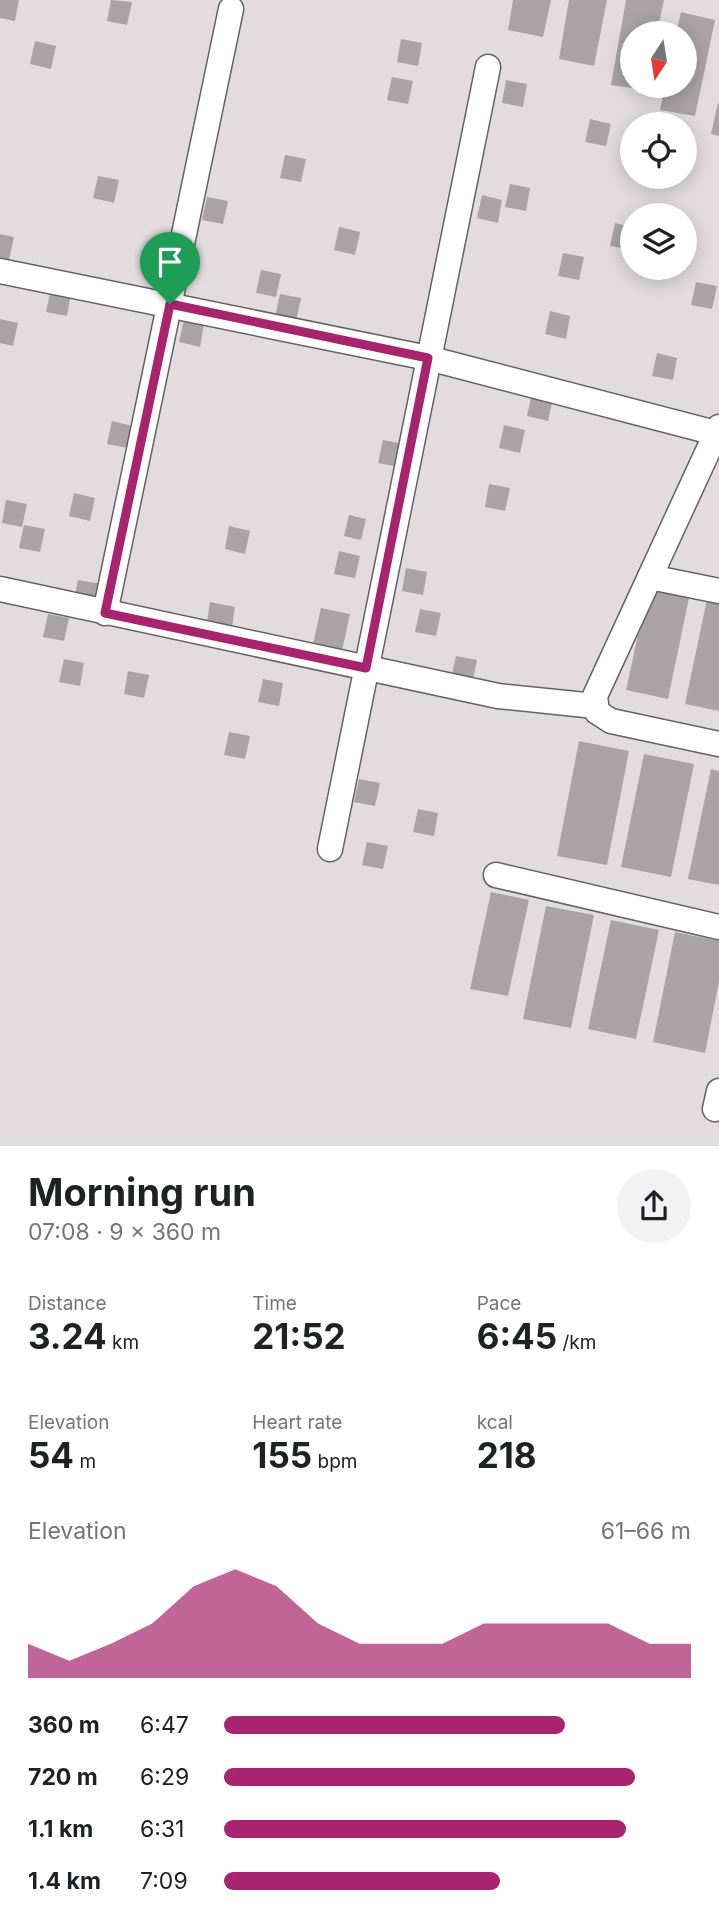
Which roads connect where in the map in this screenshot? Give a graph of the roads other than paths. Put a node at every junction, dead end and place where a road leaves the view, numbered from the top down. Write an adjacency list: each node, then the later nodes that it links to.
1 (231, 9): 4 (street)
2 (488, 67): 5 (street)
3 (0, 271): 4 (street)
4 (170, 304): 5 (street); 10 (street)
5 (428, 358): 6 (street); 11 (street)
6 (718, 431): 7 (street)
7 (650, 577): 9 (street); 12 (street)
8 (0, 589): 10 (street)
9 (719, 591)
10 (105, 613): 11 (street)
11 (366, 668): 12 (street); 14 (street)
12 (595, 706): 13 (street)
13 (719, 744)
14 (330, 849)
15 (496, 875): 16 (street)
16 (719, 927)

